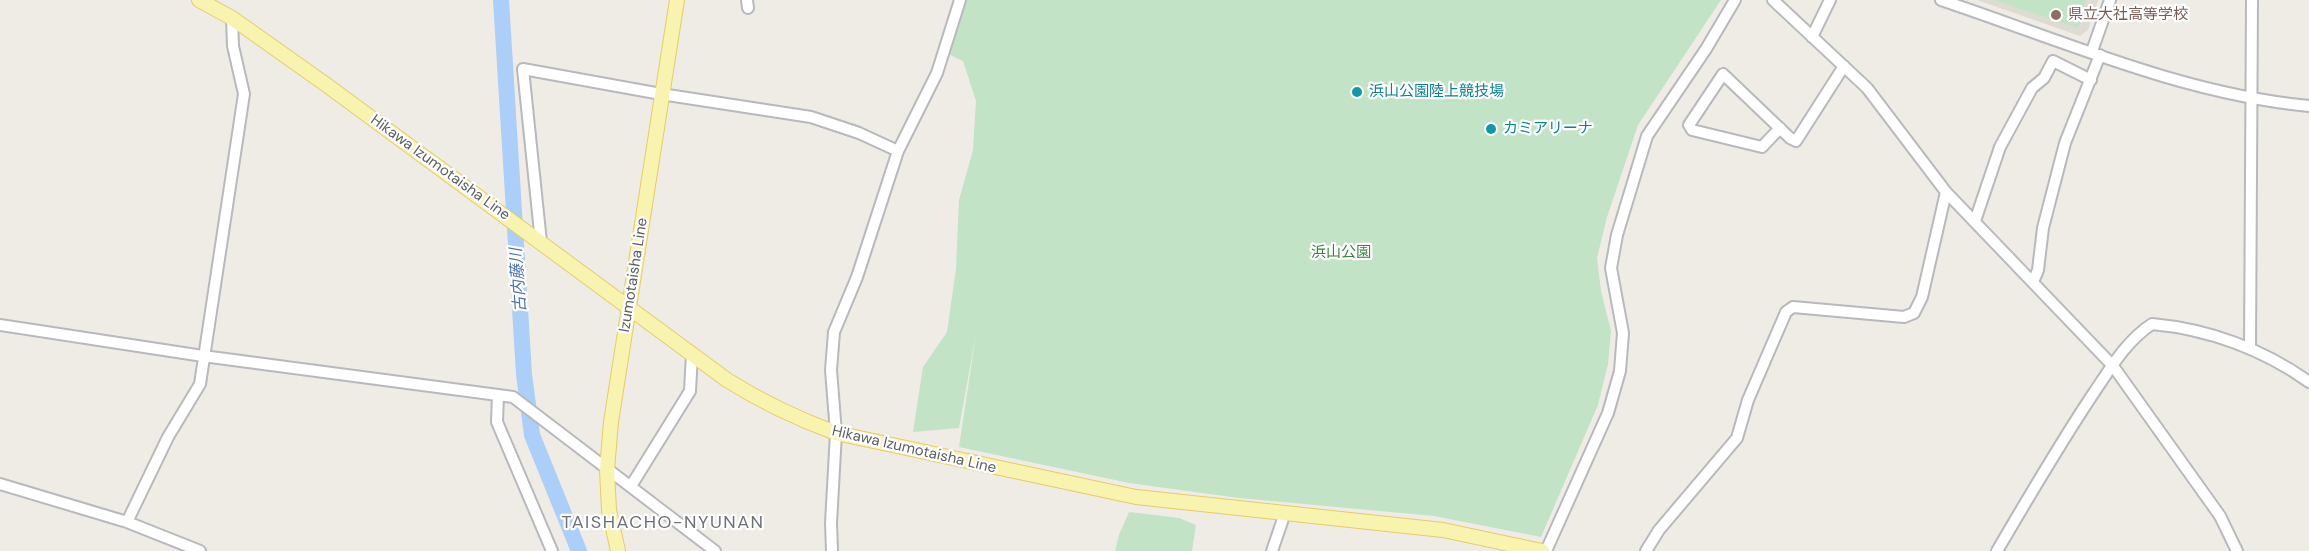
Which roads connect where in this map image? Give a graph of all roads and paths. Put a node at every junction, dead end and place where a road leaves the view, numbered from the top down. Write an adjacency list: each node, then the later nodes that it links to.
1 (199, 0): 10 (main road, Hikawa Izumotaisha Line)
2 (677, 0): 15 (main road, Izumotaisha Line)
3 (960, 0): 19 (street)
4 (1736, 0): 45 (street)
5 (1773, 0): 11 (street)
6 (1830, 0): 11 (street)
7 (1941, 0): 12 (street)
8 (2110, 0): 12 (street)
9 (2252, 0): 16 (street)
10 (232, 18): 22 (main road, Hikawa Izumotaisha Line); 28 (street)
11 (1812, 37): 13 (street)
12 (2096, 53): 14 (street); 16 (street)
13 (1844, 66): 18 (street); 20 (street)
14 (2091, 80): 21 (street); 23 (street)
15 (661, 94): 19 (street); 22 (street); 24 (main road, Izumotaisha Line)
16 (2251, 99): 17 (street); 26 (street)
17 (2309, 106)
18 (1780, 128): 18 (street)
19 (898, 151): 32 (street)
20 (1946, 192): 21 (street); 46 (street)
21 (1975, 221): 23 (street)
22 (538, 240): 24 (main road, Hikawa Izumotaisha Line)
23 (2032, 282): 29 (street)
24 (628, 309): 27 (main road, Hikawa Izumotaisha Line); 33 (main road, Izumotaisha Line)
25 (0, 326): 28 (street)
26 (2250, 348): 29 (street); 30 (street)
27 (692, 354): 32 (main road, Hikawa Izumotaisha Line); 35 (street)
28 (202, 356): 31 (street); 37 (street)
29 (2113, 366): 47 (street); 48 (street)
30 (2309, 382)
31 (503, 396): 33 (street); 39 (street)
32 (837, 433): 36 (main road, Hikawa Izumotaisha Line); 42 (street)
33 (607, 470): 35 (street); 40 (main road, Izumotaisha Line)
34 (0, 484): 37 (street)
35 (631, 486): 41 (street)
36 (1285, 513): 43 (street); 44 (main road, Hikawa Izumotaisha Line)
37 (127, 522): 38 (street)
38 (201, 551)
39 (552, 551)
40 (618, 551)
41 (715, 551)
42 (831, 551)
43 (1272, 551)
44 (1542, 551)
45 (1546, 551)
46 (1646, 551)
47 (1997, 551)
48 (2237, 551)

